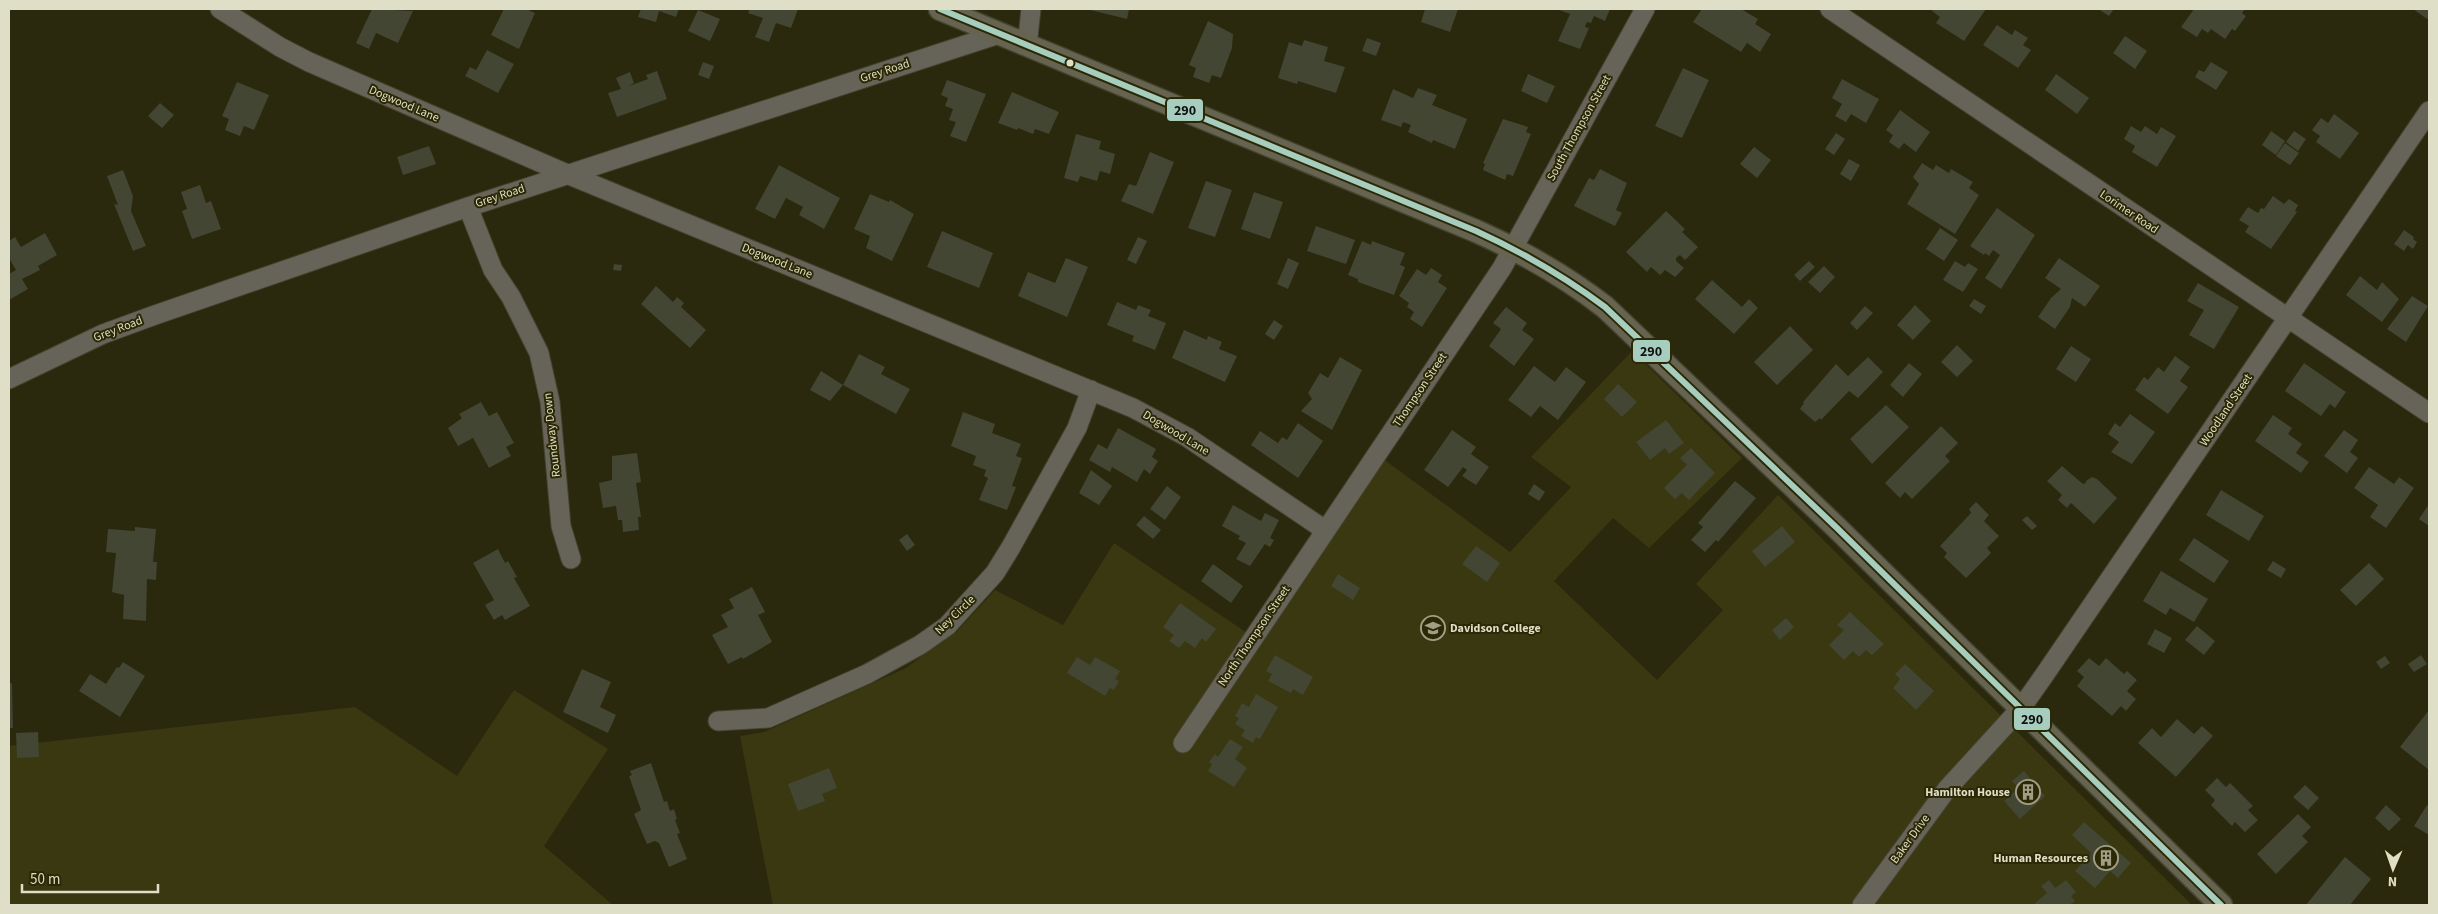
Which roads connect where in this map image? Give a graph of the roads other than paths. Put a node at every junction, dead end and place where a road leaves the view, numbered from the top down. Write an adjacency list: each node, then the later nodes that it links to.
1 (220, 9): 9 (street, Dogwood Lane)
2 (940, 9): 6 (main road)
3 (1031, 9): 7 (street)
4 (1645, 9): 11 (street, South Thompson Street)
5 (1830, 9): 12 (street, Lorimer Road)
6 (999, 34): 7 (main road); 9 (street, Grey Road)
7 (1027, 46): 11 (main road)
8 (2429, 111): 12 (street, Woodland Street)
9 (567, 174): 10 (street, Grey Road); 14 (street, Dogwood Lane)
10 (468, 207): 13 (street, Grey Road); 17 (street, Roundway Down)
11 (1513, 248): 16 (street, Thompson Street); 18 (main road)
12 (2288, 318): 15 (street, Lorimer Road); 18 (street, Woodland Street)
13 (9, 379)
14 (1091, 390): 16 (street, Dogwood Lane); 19 (street, Ney Circle)
15 (2429, 413)
16 (1325, 530): 20 (street, North Thompson Street)
17 (571, 559)
18 (2021, 708): 21 (street, Baker Drive); 22 (main road)
19 (718, 721)
20 (1183, 743)
21 (1862, 905)
22 (2221, 905)

